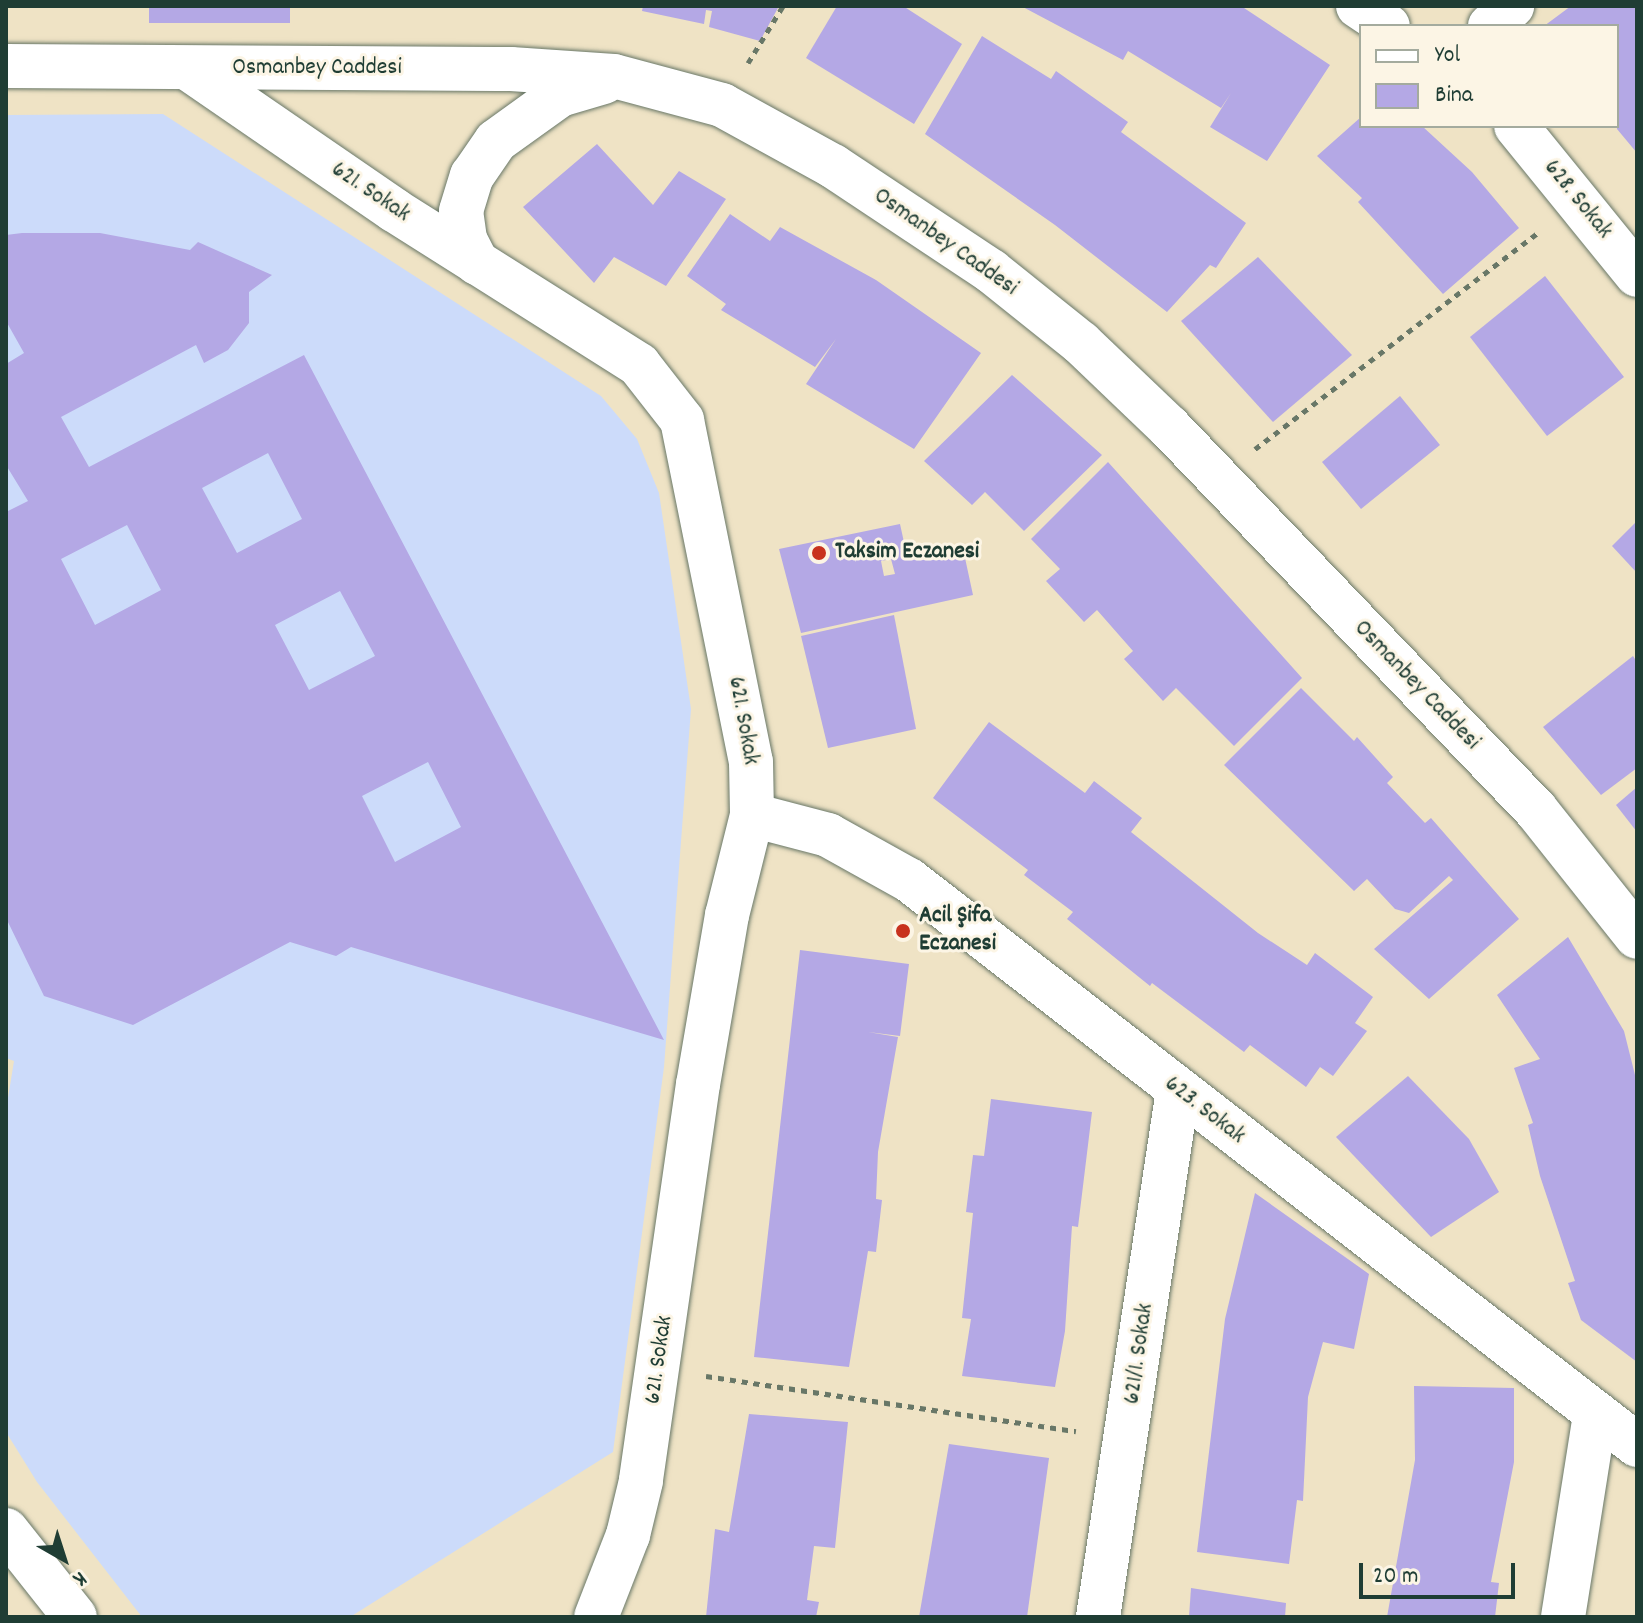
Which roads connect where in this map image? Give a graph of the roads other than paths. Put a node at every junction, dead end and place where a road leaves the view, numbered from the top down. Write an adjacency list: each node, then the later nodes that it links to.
1 (1358, 6): 3 (street)
2 (1512, 6): 4 (street)
3 (1385, 24)
4 (1492, 24)
5 (6, 66): 6 (street, Osmanbey Caddesi)
6 (189, 69): 7 (street, Osmanbey Caddesi); 9 (street, 621. Sokak)
7 (618, 78): 9 (street); 12 (street, Osmanbey Caddesi)
8 (1518, 128): 10 (street, 628. Sokak)
9 (477, 263): 11 (street, 621. Sokak)
10 (1637, 275)
11 (752, 815): 13 (street, 623. Sokak); 18 (street, 621. Sokak)
12 (1637, 937)
13 (1178, 1090): 14 (street, 623. Sokak); 19 (street, 621/1. Sokak)
14 (1595, 1416): 15 (street, 623. Sokak); 20 (street)
15 (1637, 1445)
16 (6, 1530): 17 (street)
17 (75, 1617)
18 (596, 1617)
19 (1098, 1617)
20 (1563, 1617)

